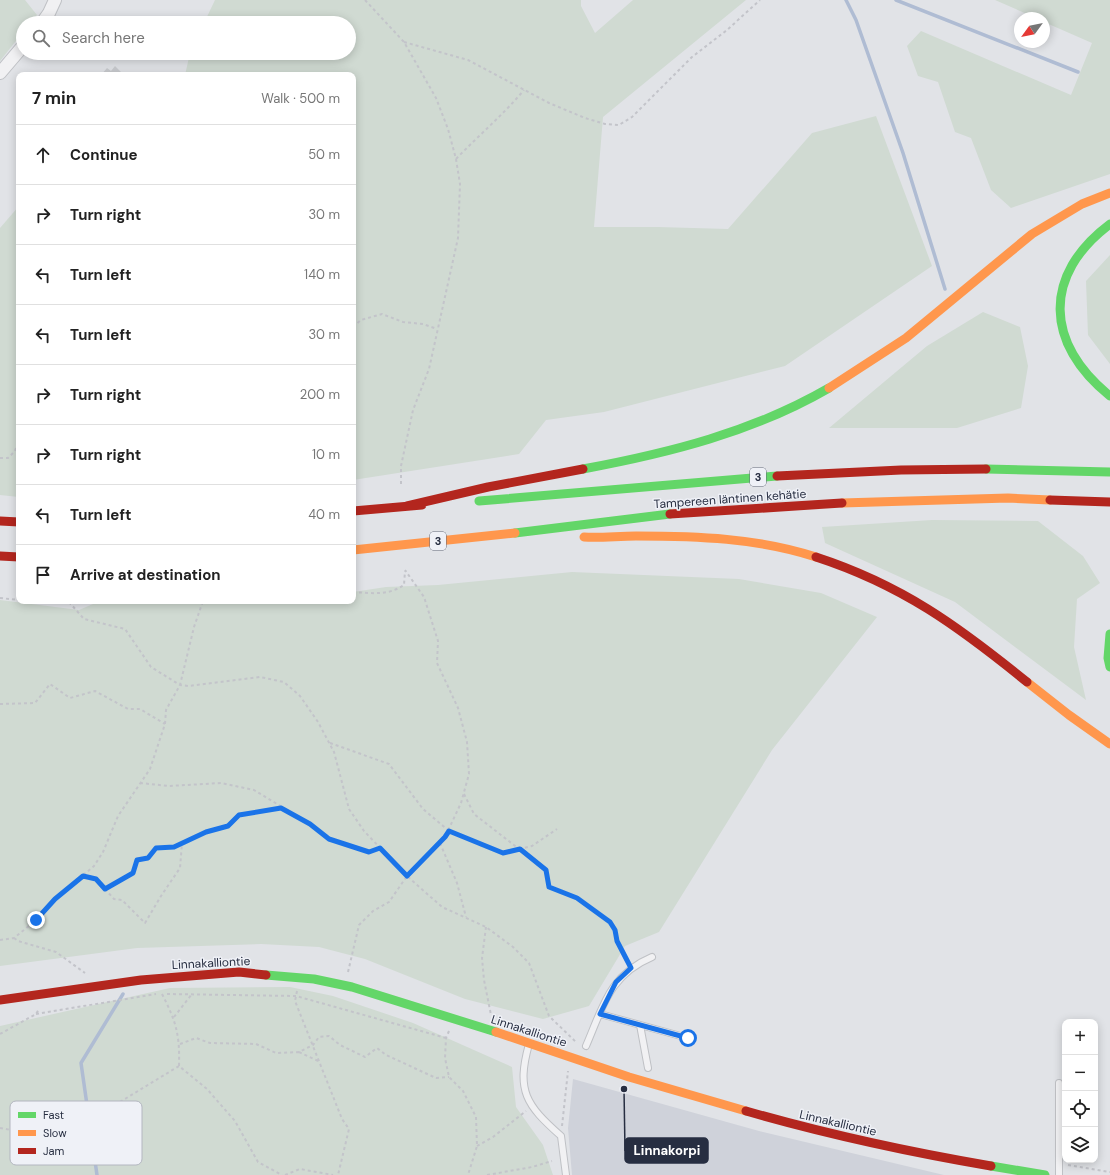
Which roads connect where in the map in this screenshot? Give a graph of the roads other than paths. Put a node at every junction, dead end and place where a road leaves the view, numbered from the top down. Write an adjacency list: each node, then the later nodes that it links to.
1 (55, 0): 2 (street)
2 (47, 16)
3 (16, 55): 4 (street)
4 (0, 74)
5 (1110, 193): 10 (main road)
6 (1110, 224): 7 (main road)
7 (1110, 396)
8 (1110, 472): 10 (main road, Tampereen läntinen kehätie / 3)
9 (1110, 502): 14 (main road, Tampereen läntinen kehätie / 3)
10 (407, 506): 11 (main road, Tampereen läntinen kehätie / 3)
11 (356, 511)
12 (0, 521): 13 (main road)
13 (16, 522)
14 (519, 533): 15 (main road, Tampereen läntinen kehätie / 3); 20 (main road)
15 (356, 550)
16 (0, 556): 17 (main road)
17 (16, 557)
18 (1110, 634): 19 (main road)
19 (1110, 667)
20 (1110, 744)
21 (652, 957): 23 (lane)
22 (0, 1000): 26 (main road, Linnakalliontie)
23 (600, 1014): 24 (lane); 27 (lane)
24 (640, 1025): 25 (lane); 28 (lane)
25 (688, 1038)
26 (529, 1042): 30 (lane); 31 (main road, Linnakalliontie)
27 (586, 1046)
28 (648, 1068)
29 (1059, 1083): 32 (lane)
30 (566, 1175)
31 (1045, 1175)
32 (1059, 1175)

